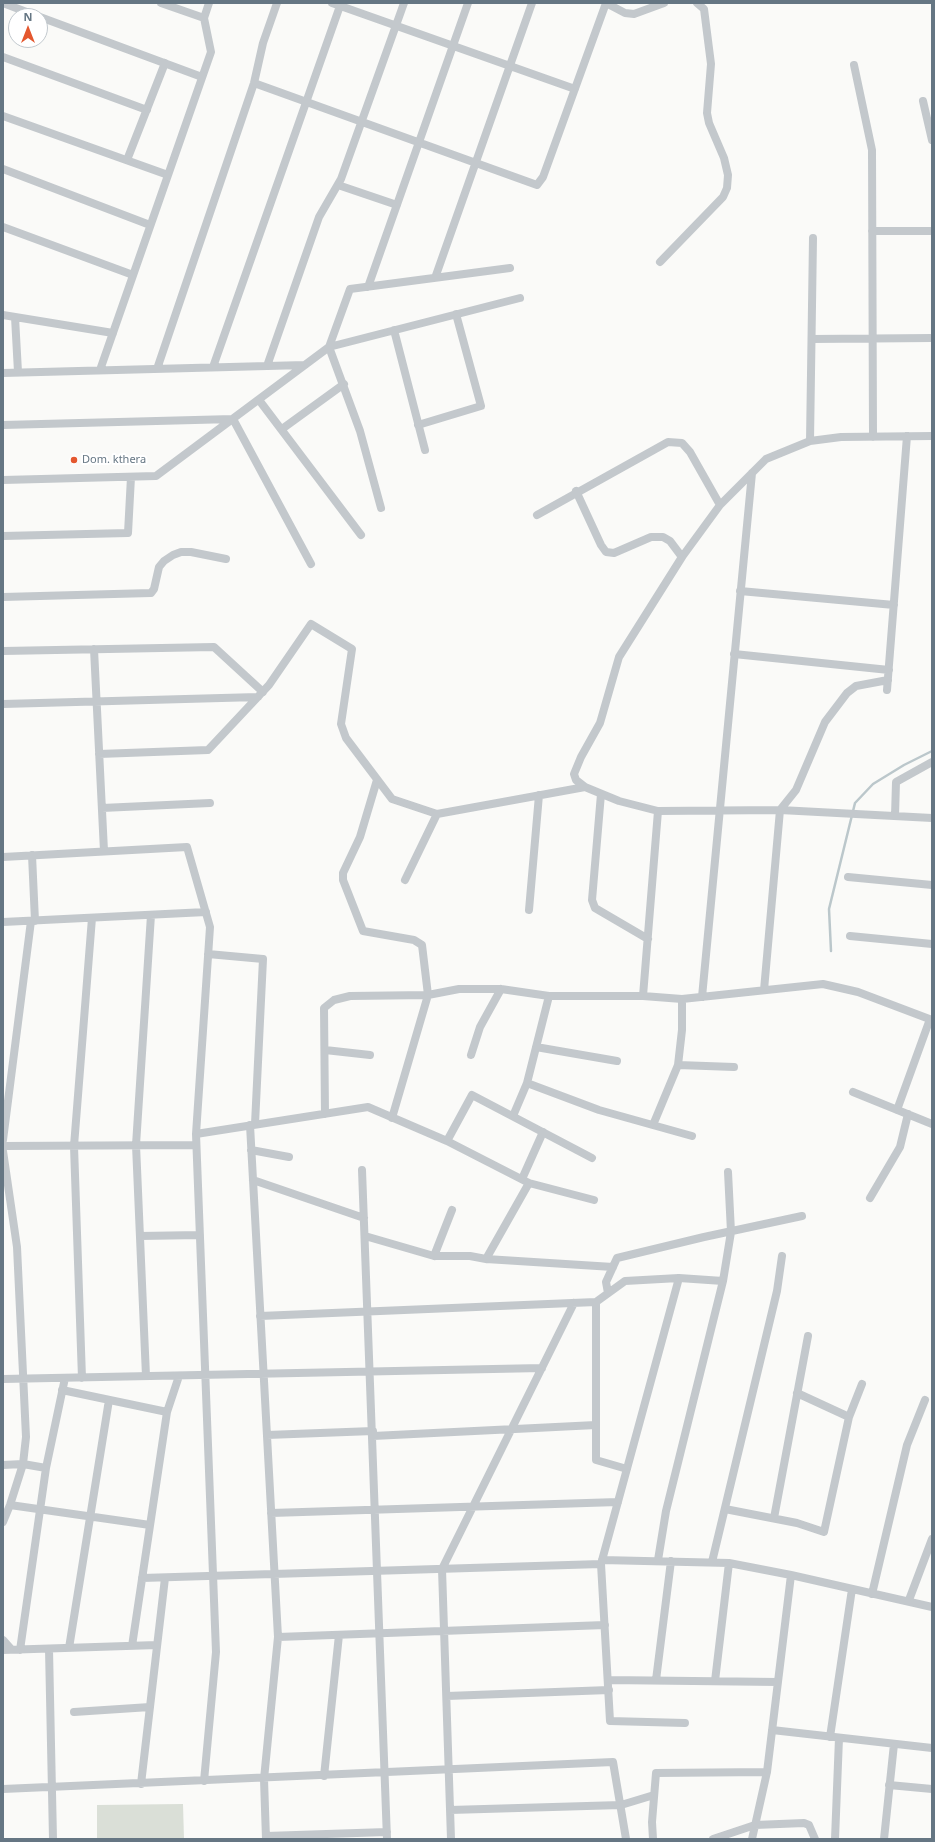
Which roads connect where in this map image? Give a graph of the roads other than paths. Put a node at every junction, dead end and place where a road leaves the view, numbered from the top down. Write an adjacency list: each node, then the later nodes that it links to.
1 (3, 3): 13 (street)
2 (162, 3): 14 (street)
3 (209, 3): 14 (street)
4 (277, 3): 23 (street)
5 (332, 3): 12 (street)
6 (404, 3): 16 (street)
7 (468, 3): 17 (street)
8 (532, 3): 21 (street)
9 (606, 3): 10 (street); 24 (street)
10 (664, 3)
11 (697, 3): 43 (street)
12 (341, 4): 16 (street); 26 (street)
13 (17, 8)
14 (204, 18): 22 (street)
15 (48, 19): 19 (street)
16 (396, 26): 17 (street); 29 (street)
17 (453, 46): 21 (street); 31 (street)
18 (3, 57): 27 (street)
19 (165, 63): 22 (street); 27 (street)
20 (854, 65): 41 (street)
21 (510, 66): 24 (street); 33 (street)
22 (202, 77): 35 (street)
23 (254, 83): 26 (street); 61 (street)
24 (575, 89): 33 (street)
25 (923, 101): 30 (street)
26 (306, 102): 29 (street); 60 (street)
27 (147, 110): 32 (street)
28 (3, 116): 32 (street)
29 (362, 122): 31 (street); 36 (street)
30 (932, 140)
31 (419, 142): 33 (street); 37 (street)
32 (127, 160): 35 (street)
33 (476, 163): 46 (street)
34 (3, 170): 38 (street)
35 (168, 175): 38 (street)
36 (338, 185): 37 (street); 59 (street)
37 (397, 205): 47 (street)
38 (150, 226): 45 (street)
39 (3, 227): 45 (street)
40 (932, 231): 41 (street)
41 (872, 232): 54 (street)
42 (813, 238): 56 (street)
43 (660, 262)
44 (510, 268): 46 (street)
45 (133, 275): 53 (street)
46 (435, 278): 47 (street)
47 (368, 287): 57 (street)
48 (520, 298): 49 (street)
49 (456, 314): 52 (street); 69 (street)
50 (3, 315): 51 (street)
51 (15, 317): 53 (street); 63 (street)
52 (394, 330): 57 (street); 69 (street)
53 (113, 333): 62 (street)
54 (872, 338): 55 (street); 56 (street); 73 (street)
55 (932, 338)
56 (812, 339): 74 (street)
57 (329, 347): 58 (street); 65 (street)
58 (305, 365): 59 (street); 66 (street)
59 (268, 366): 60 (street)
60 (212, 367): 61 (street)
61 (157, 369): 62 (street)
62 (100, 370): 63 (street)
63 (18, 372): 64 (street)
64 (3, 373)
65 (344, 384): 70 (street); 81 (street)
66 (259, 400): 67 (street); 70 (street)
67 (233, 419): 68 (street); 77 (street); 87 (street)
68 (3, 425)
69 (418, 425): 75 (street)
70 (282, 429): 83 (street)
71 (907, 436): 72 (street); 73 (street); 90 (street)
72 (932, 436)
73 (873, 437): 74 (street)
74 (810, 441): 76 (street)
75 (425, 450)
76 (752, 473): 80 (street); 88 (street)
77 (131, 477): 78 (street); 84 (street)
78 (3, 480)
79 (576, 491): 80 (street); 82 (street); 85 (street)
80 (720, 505): 85 (street)
81 (381, 508)
82 (537, 514)
83 (361, 535)
84 (3, 536)
85 (682, 557): 103 (street)
86 (226, 560): 89 (street)
87 (311, 564)
88 (740, 591): 90 (street); 93 (street)
89 (3, 597)
90 (894, 605): 94 (street)
91 (94, 649): 92 (street); 97 (street); 98 (street)
92 (3, 651)
93 (734, 654): 94 (street); 110 (street)
94 (889, 670): 95 (street)
95 (888, 680): 96 (street); 108 (street)
96 (887, 690)
97 (260, 694): 98 (street); 100 (street); 102 (street)
98 (97, 701): 99 (street); 100 (street)
99 (3, 704)
100 (99, 754): 107 (street)
101 (932, 762): 112 (street)
102 (377, 780): 111 (street); 132 (street)
103 (585, 787): 104 (street); 105 (street)
104 (601, 794): 109 (street); 127 (street)
105 (539, 795): 111 (street); 120 (street)
106 (210, 803): 107 (street)
107 (102, 808): 114 (street)
108 (780, 810): 110 (street); 112 (street); 131 (street)
109 (658, 811): 110 (street); 127 (street)
110 (719, 811): 135 (street)
111 (437, 814): 118 (street)
112 (895, 816): 113 (street)
113 (932, 818)
114 (104, 851): 115 (street); 121 (street)
115 (32, 855): 116 (street); 124 (street)
116 (3, 857)
117 (848, 878): 119 (street)
118 (405, 880)
119 (932, 886)
120 (529, 910)
121 (206, 912): 122 (street); 129 (street)
122 (151, 915): 123 (street); 160 (street)
123 (92, 918): 124 (street); 163 (street)
124 (33, 921): 125 (street); 158 (street)
125 (3, 922)
126 (850, 936): 128 (street)
127 (648, 939): 134 (street)
128 (932, 944)
129 (208, 954): 153 (street); 156 (street)
130 (501, 989): 132 (street); 133 (street); 141 (street)
131 (764, 990): 135 (street); 137 (street)
132 (428, 995): 139 (street); 151 (street)
133 (549, 996): 134 (street); 138 (street)
134 (643, 996): 136 (street)
135 (702, 997): 136 (street)
136 (682, 999): 143 (street)
137 (931, 1020): 147 (street)
138 (536, 1047): 142 (street); 145 (street)
139 (325, 1050): 140 (street); 148 (street)
140 (370, 1055)
141 (471, 1055)
142 (617, 1061)
143 (678, 1065): 144 (street); 154 (street)
144 (734, 1067)
145 (527, 1083): 150 (street); 154 (street)
146 (853, 1092): 147 (street)
147 (897, 1110): 149 (street)
148 (325, 1114): 151 (street); 153 (street)
149 (908, 1114): 152 (street); 172 (street)
150 (513, 1116): 155 (street); 159 (street)
151 (392, 1118): 159 (street)
152 (932, 1124)
153 (252, 1125): 156 (street); 164 (street)
154 (653, 1125): 157 (street)
155 (543, 1132): 167 (street); 171 (street)
156 (196, 1134): 161 (street)
157 (692, 1136)
158 (3, 1140)
159 (448, 1141): 171 (street)
160 (136, 1145): 161 (street); 163 (street); 179 (street)
161 (196, 1145): 178 (street)
162 (3, 1146): 163 (street)
163 (74, 1146): 200 (street)
164 (251, 1150): 166 (street); 170 (street)
165 (3, 1151): 202 (street)
166 (289, 1157)
167 (592, 1158)
168 (362, 1170): 176 (street)
169 (728, 1172): 177 (street)
170 (253, 1180): 176 (street); 191 (street)
171 (526, 1181): 173 (street); 183 (street)
172 (870, 1198)
173 (594, 1200)
174 (452, 1210): 181 (street)
175 (802, 1216): 177 (street)
176 (364, 1218): 180 (street)
177 (731, 1232): 184 (street); 186 (street)
178 (200, 1235): 179 (street); 196 (street)
179 (140, 1236): 197 (street)
180 (365, 1236): 181 (street); 190 (street)
181 (434, 1256): 183 (street)
182 (782, 1256): 221 (street)
183 (486, 1259): 184 (street)
184 (612, 1267): 187 (street)
185 (679, 1278): 186 (street); 187 (street); 217 (street)
186 (723, 1280): 230 (street)
187 (608, 1293): 188 (street)
188 (596, 1302): 189 (street); 210 (street)
189 (574, 1303): 190 (street); 193 (street)
190 (368, 1311): 191 (street); 194 (street)
191 (260, 1316): 195 (street)
192 (808, 1336): 205 (street)
193 (542, 1368): 194 (street); 211 (street)
194 (370, 1372): 195 (street); 212 (street)
195 (263, 1374): 196 (street); 213 (street)
196 (205, 1375): 198 (street); 239 (street)
197 (146, 1376): 198 (street); 200 (street)
198 (180, 1376): 208 (street)
199 (64, 1378): 200 (street); 202 (street); 204 (street)
200 (82, 1378)
201 (3, 1379): 202 (street)
202 (24, 1379): 214 (street)
203 (862, 1384): 209 (street)
204 (62, 1390): 206 (street); 216 (street)
205 (797, 1393): 209 (street); 226 (street)
206 (109, 1400): 208 (street); 225 (street)
207 (925, 1400): 243 (street)
208 (167, 1412): 228 (street)
209 (849, 1417): 226 (street)
210 (596, 1425): 211 (street); 217 (street)
211 (512, 1429): 212 (street); 220 (street)
212 (373, 1433): 213 (street); 223 (street)
213 (267, 1436): 224 (street)
214 (22, 1464): 215 (street); 216 (street); 219 (street)
215 (3, 1465)
216 (46, 1468): 222 (street)
217 (627, 1469): 218 (street)
218 (618, 1502): 220 (street); 232 (street)
219 (10, 1505): 222 (street); 227 (street)
220 (473, 1507): 223 (street); 235 (street)
221 (725, 1509): 226 (street); 233 (street)
222 (40, 1510): 225 (street); 257 (street)
223 (376, 1510): 224 (street); 236 (street)
224 (271, 1514): 237 (street)
225 (90, 1517): 228 (street); 254 (street)
226 (774, 1518)
227 (3, 1522)
228 (150, 1525): 240 (street)
229 (932, 1539): 244 (street)
230 (658, 1560): 231 (street); 232 (street)
231 (671, 1561): 233 (street); 259 (street)
232 (602, 1562): 235 (street); 246 (street)
233 (712, 1562): 234 (street)
234 (729, 1563): 238 (street); 260 (street)
235 (442, 1569): 236 (street); 247 (street)
236 (378, 1571): 237 (street); 248 (street)
237 (274, 1574): 239 (street); 250 (street)
238 (791, 1575): 242 (street); 261 (street)
239 (213, 1576): 241 (street); 277 (street)
240 (142, 1578): 241 (street); 253 (street)
241 (165, 1578): 252 (street)
242 (852, 1589): 243 (street); 268 (street)
243 (872, 1594): 244 (street)
244 (910, 1600): 245 (street)
245 (932, 1607)
246 (605, 1625): 247 (street); 258 (street)
247 (444, 1631): 248 (street); 263 (street)
248 (381, 1633): 249 (street); 274 (street)
249 (339, 1635): 250 (street); 275 (street)
250 (278, 1637): 276 (street)
251 (3, 1640): 256 (street)
252 (157, 1645): 253 (street); 264 (street)
253 (132, 1646): 254 (street)
254 (69, 1648): 255 (street)
255 (48, 1649): 257 (street); 280 (street)
256 (7, 1650): 257 (street)
257 (20, 1650)
258 (608, 1680): 259 (street); 262 (street)
259 (656, 1680): 260 (street)
260 (715, 1681): 261 (street)
261 (778, 1682): 267 (street)
262 (609, 1690): 263 (street); 266 (street)
263 (446, 1696): 272 (street)
264 (150, 1707): 265 (street); 278 (street)
265 (74, 1712)
266 (685, 1723)
267 (772, 1730): 268 (street); 273 (street)
268 (830, 1736): 269 (street)
269 (839, 1738): 270 (street); 297 (street)
270 (894, 1744): 271 (street); 279 (street)
271 (932, 1748)
272 (449, 1770): 274 (street); 284 (street); 285 (street)
273 (767, 1772): 283 (street); 286 (street)
274 (384, 1773): 275 (street); 287 (street)
275 (324, 1776): 276 (street)
276 (264, 1779): 277 (street); 289 (street)
277 (204, 1781): 278 (street)
278 (141, 1784): 280 (street)
279 (889, 1785): 282 (street); 298 (street)
280 (52, 1788): 281 (street); 290 (street)
281 (3, 1789)
282 (932, 1789)
283 (654, 1795): 284 (street); 293 (street)
284 (620, 1805): 285 (street); 292 (street)
285 (450, 1810): 291 (street)
286 (755, 1825): 294 (street); 295 (street); 296 (street)
287 (387, 1836): 288 (street)
288 (324, 1837): 289 (street)
289 (266, 1838)
290 (53, 1839)
291 (451, 1839)
292 (626, 1839)
293 (653, 1839)
294 (713, 1839)
295 (752, 1839)
296 (816, 1839)
297 (835, 1839)
298 (884, 1839)

